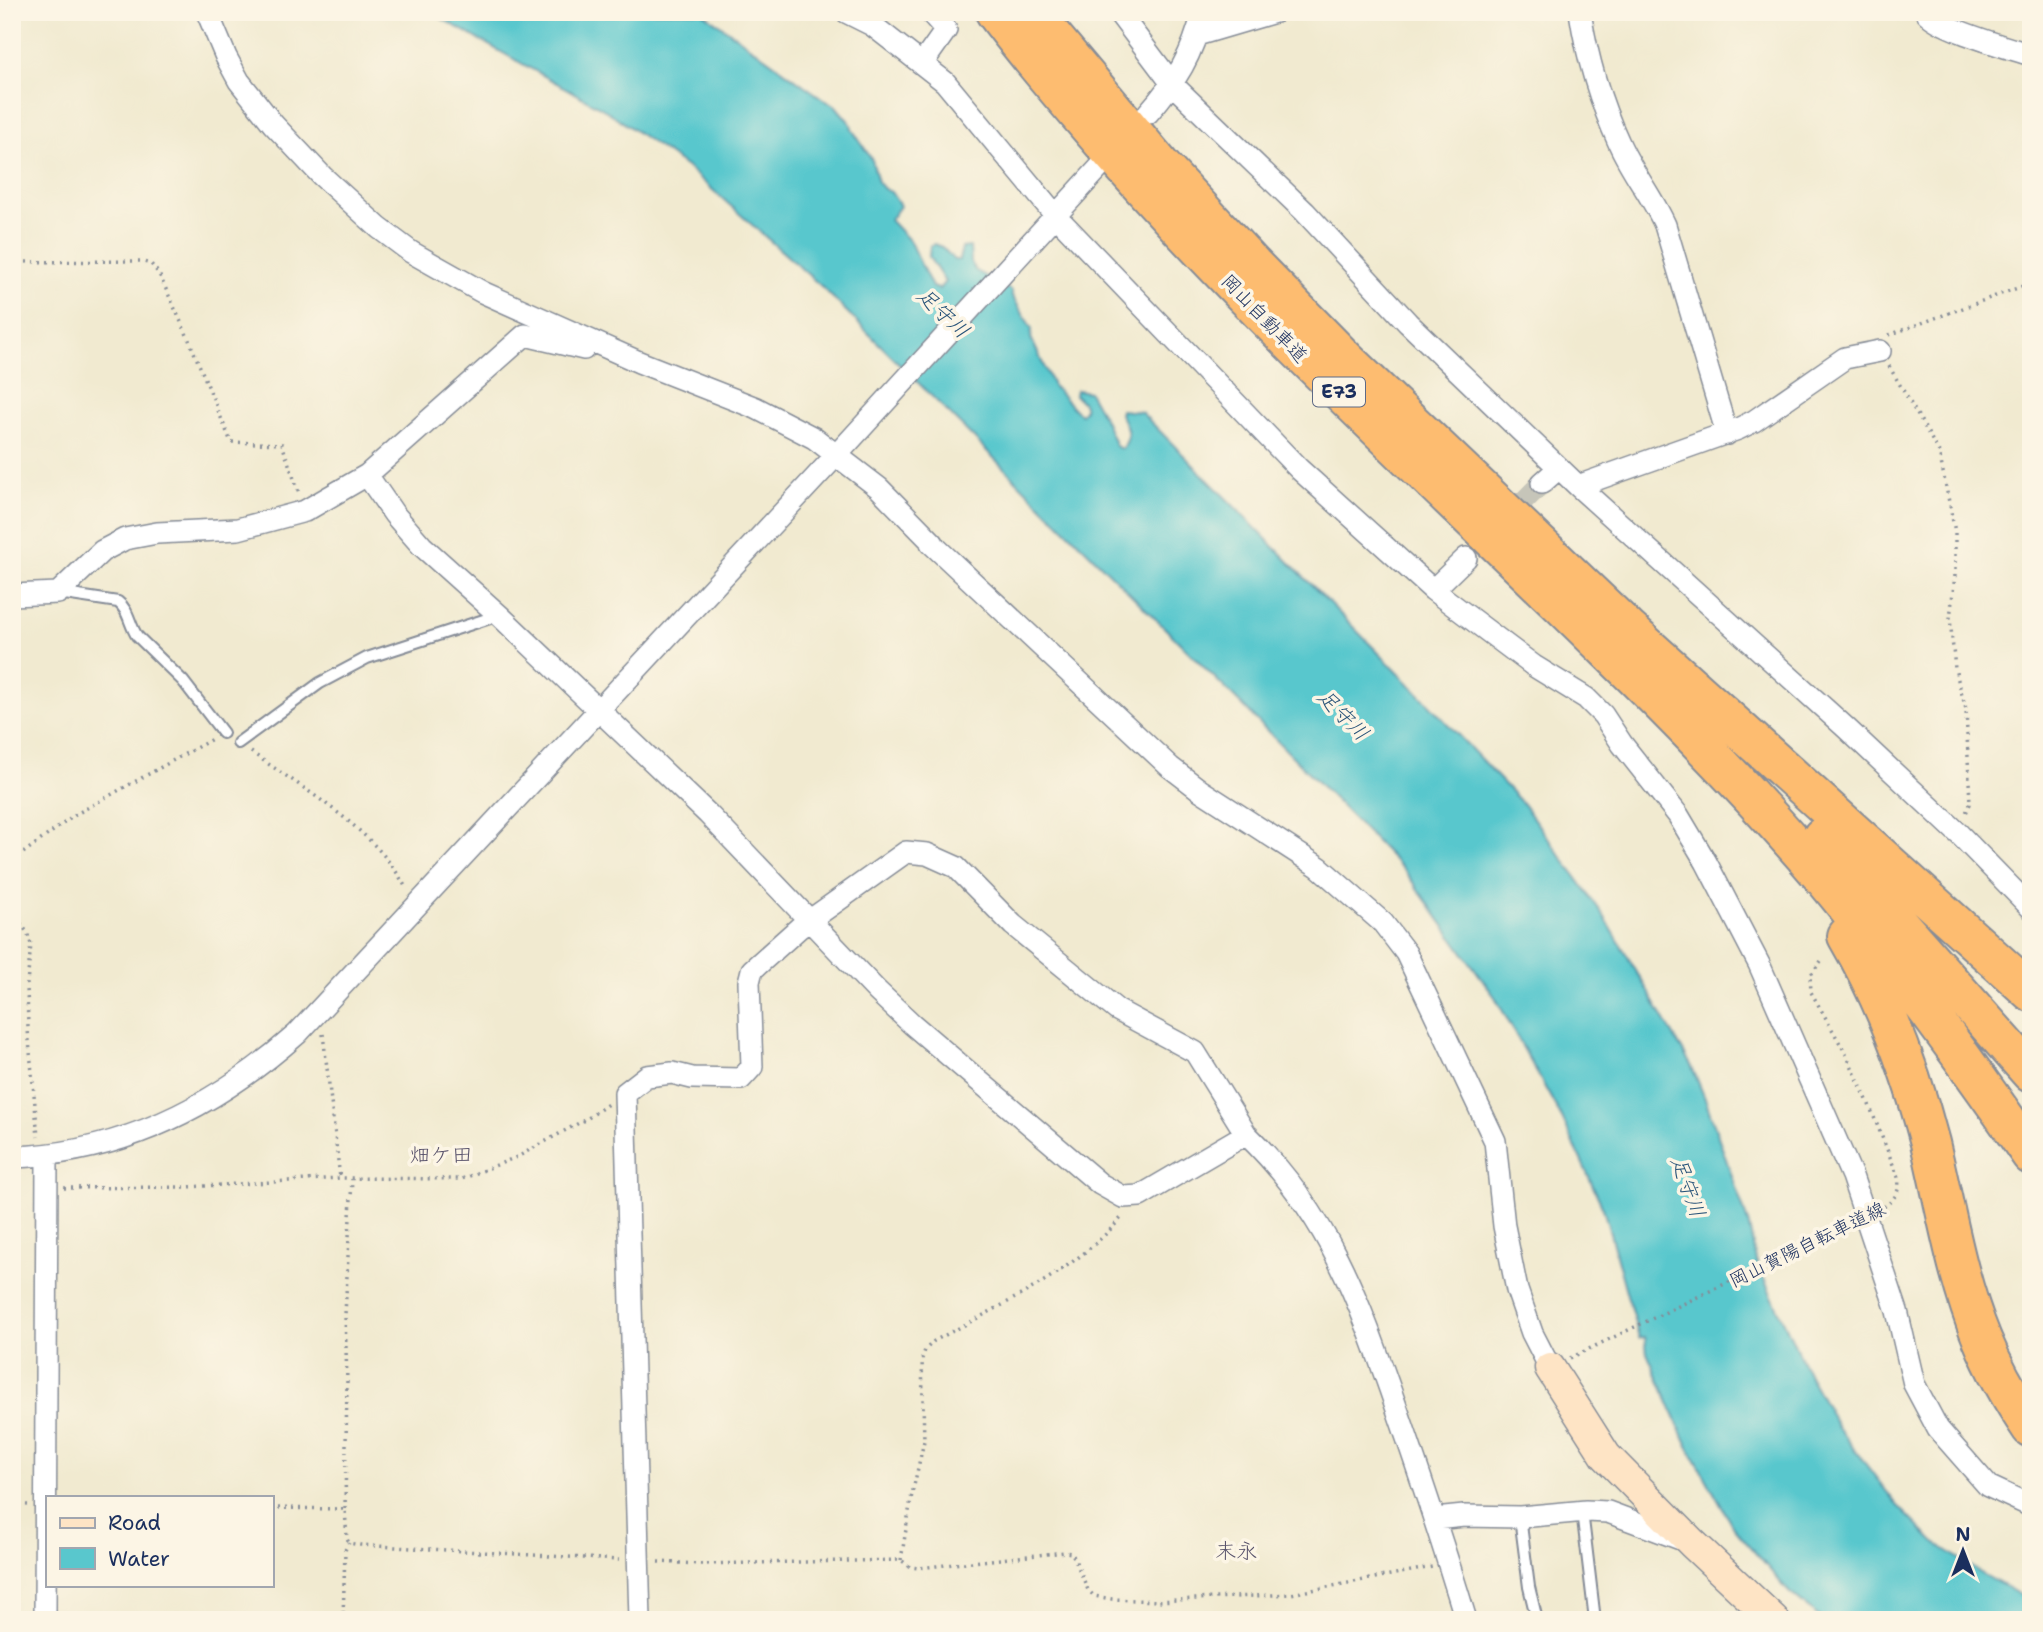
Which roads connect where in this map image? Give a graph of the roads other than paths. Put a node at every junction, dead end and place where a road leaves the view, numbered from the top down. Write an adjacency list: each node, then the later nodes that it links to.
1 (207, 12): 19 (street)
2 (846, 12): 13 (street)
3 (930, 12): 13 (street)
4 (995, 12): 35 (highway, 岡山自動車道 / E73)
5 (1032, 12): 31 (highway, 岡山自動車道 / E73)
6 (1118, 12): 14 (street)
7 (1203, 12): 11 (street)
8 (1275, 12): 11 (street)
9 (1580, 12): 20 (street)
10 (1926, 12): 12 (street)
11 (1197, 35): 14 (street)
12 (2031, 55)
13 (922, 64): 17 (street)
14 (1172, 85): 15 (street); 22 (street)
15 (1148, 113)
16 (1100, 167): 17 (street)
17 (1052, 221): 21 (street); 27 (street)
18 (1880, 351): 20 (street)
19 (639, 362): 21 (street); 23 (street)
20 (1727, 434): 25 (street)
21 (839, 451): 32 (street); 45 (street)
22 (1559, 468): 24 (street); 25 (street)
23 (367, 475): 28 (street); 30 (street)
24 (1542, 483)
25 (1578, 486): 36 (street)
26 (1466, 558): 27 (street)
27 (1433, 590): 47 (street)
28 (58, 593): 29 (street); 33 (lane)
29 (12, 595)
30 (496, 612): 32 (street); 34 (lane)
31 (1627, 628): 39 (highway); 40 (highway)
32 (598, 711): 38 (street); 43 (street)
33 (223, 733)
34 (238, 743)
35 (1706, 751): 42 (highway); 46 (highway)
36 (2023, 888): 37 (street)
37 (2031, 908)
38 (810, 920): 41 (street); 41 (street); 53 (street)
39 (2031, 992)
40 (2031, 1073)
41 (1246, 1134): 50 (street)
42 (2031, 1155)
43 (43, 1156): 44 (street); 52 (street)
44 (12, 1157)
45 (1560, 1363): 51 (main road)
46 (2031, 1428)
47 (2031, 1506)
48 (1582, 1511): 49 (street); 51 (street); 56 (lane)
49 (1520, 1517): 50 (street); 55 (lane)
50 (1435, 1519): 54 (street)
51 (1692, 1543): 57 (main road)
52 (45, 1620)
53 (640, 1620)
54 (1466, 1620)
55 (1537, 1620)
56 (1595, 1620)
57 (1773, 1620)

